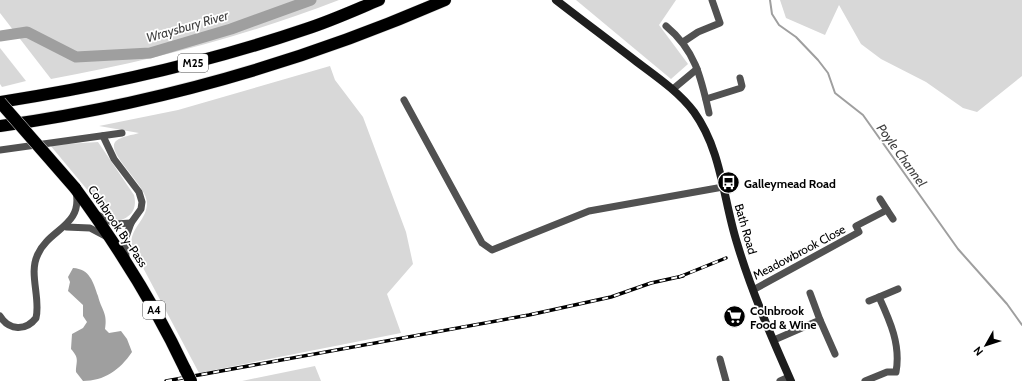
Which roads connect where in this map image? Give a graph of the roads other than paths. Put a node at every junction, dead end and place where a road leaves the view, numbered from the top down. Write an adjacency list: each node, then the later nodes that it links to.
1 (379, 0): 12 (highway, M25)
2 (445, 0): 14 (highway, M25)
3 (556, 0): 9 (street, Bath Road)
4 (712, 0): 6 (street)
5 (666, 26): 6 (street)
6 (683, 42): 7 (street)
7 (697, 68): 9 (street); 10 (street)
8 (740, 78): 10 (street)
9 (673, 89): 18 (street, Bath Road)
10 (706, 99): 13 (street)
11 (404, 100): 18 (street)
12 (0, 102): 19 (highway, Colnbrook By-Pass / A4, bridge)
13 (709, 113)
14 (0, 126)
15 (122, 133): 16 (street)
16 (103, 136): 17 (street); 24 (street)
17 (0, 150)
18 (723, 187): 29 (street, Bath Road)
19 (75, 188): 22 (highway, Colnbrook By-Pass / A4); 25 (street)
20 (880, 199): 21 (street)
21 (887, 210): 23 (street); 29 (street, Meadowbrook Close)
22 (92, 212): 24 (street); 26 (highway, Colnbrook By-Pass / A4)
23 (893, 219)
24 (131, 222): 27 (street)
25 (66, 227): 26 (street); 33 (street)
26 (112, 241): 27 (highway, Colnbrook By-Pass / A4)
27 (127, 263): 39 (highway, Colnbrook By-Pass / A4, bridge)
28 (898, 289): 31 (street)
29 (753, 290): 35 (street, Bath Road)
30 (810, 293): 34 (street)
31 (879, 297): 32 (street); 42 (street)
32 (868, 301)
33 (0, 316)
34 (820, 320): 35 (street); 36 (street)
35 (774, 340): 38 (street, Bath Road)
36 (835, 354)
37 (720, 359): 40 (street)
38 (790, 379): 41 (street)
39 (191, 381)
40 (726, 381)
41 (780, 381)
42 (865, 381)

